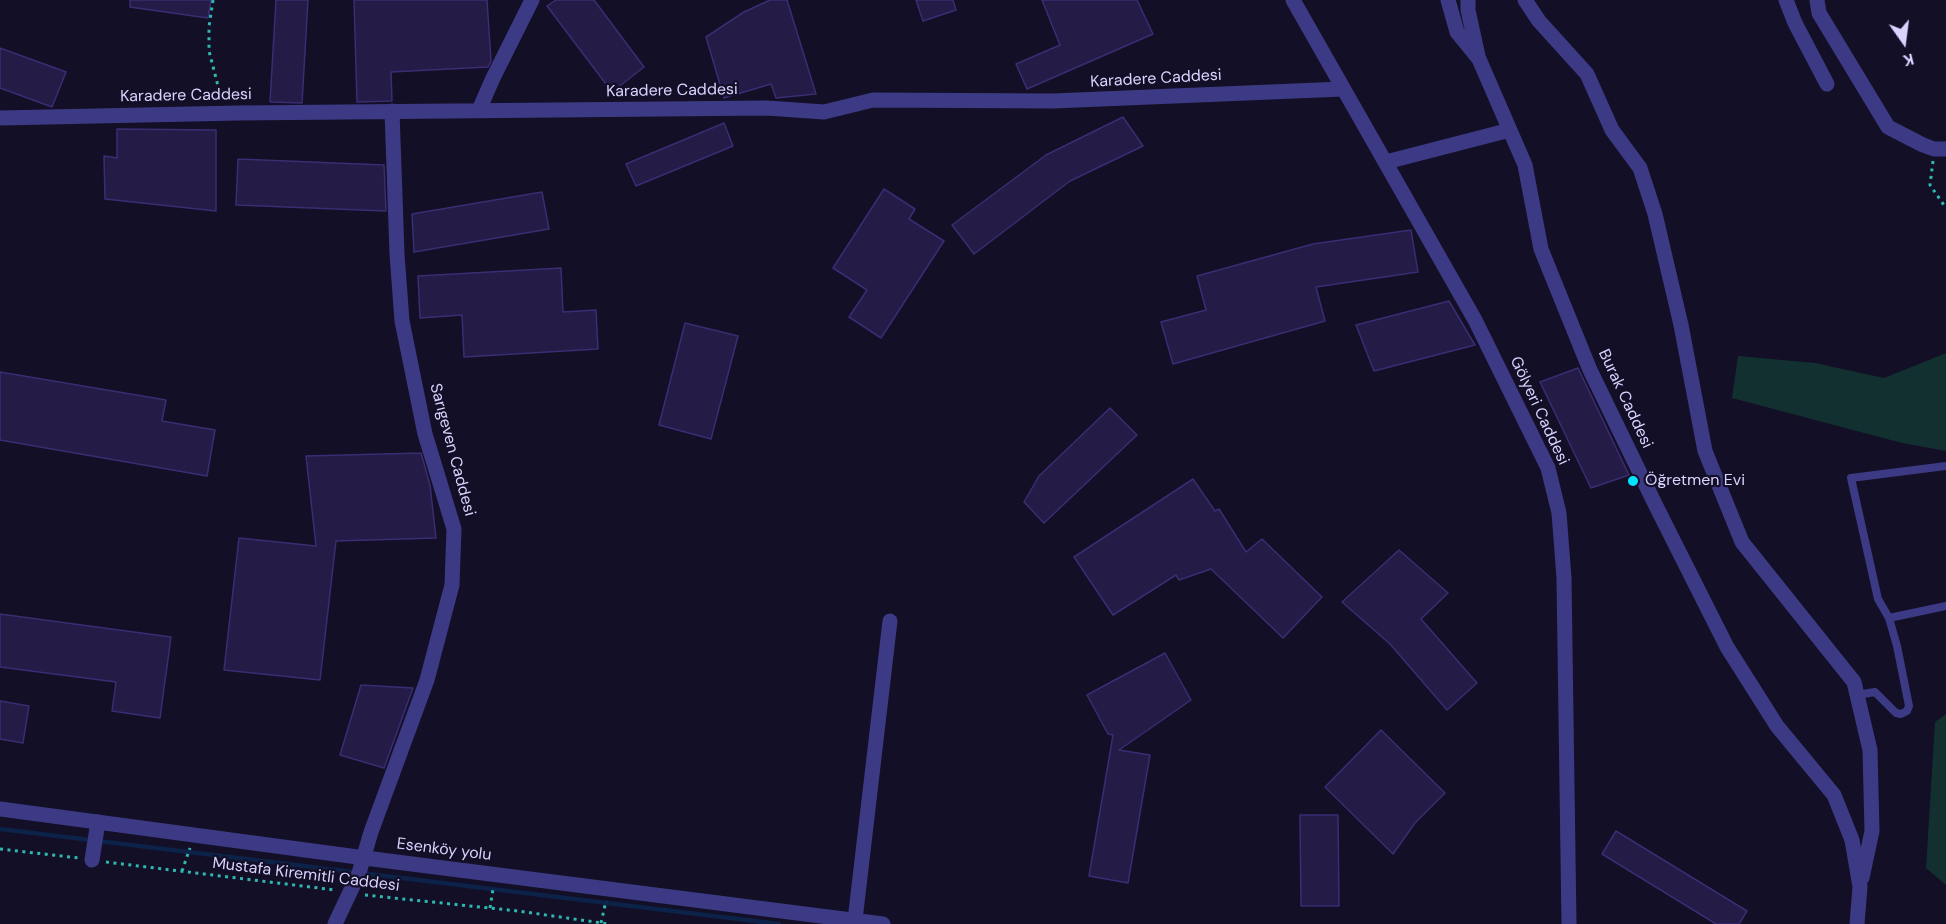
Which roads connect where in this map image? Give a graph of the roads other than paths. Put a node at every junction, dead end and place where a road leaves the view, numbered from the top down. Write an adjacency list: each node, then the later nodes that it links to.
1 (532, 0): 11 (street)
2 (1293, 0): 10 (street, Gölyeri Caddesi)
3 (1448, 0): 8 (street, Burak Caddesi)
4 (1468, 0): 8 (street)
5 (1525, 0): 21 (street)
6 (1786, 0): 9 (street)
7 (1817, 0): 15 (street)
8 (1479, 59): 14 (street, Burak Caddesi)
9 (1827, 84)
10 (1343, 89): 11 (street, Karadere Caddesi); 16 (street, Gölyeri Caddesi)
11 (478, 110): 12 (street, Karadere Caddesi)
12 (392, 111): 13 (street, Karadere Caddesi); 23 (street, Sarıgeven Caddesi)
13 (0, 118)
14 (1510, 130): 16 (street); 24 (street, Burak Caddesi)
15 (1940, 149)
16 (1386, 162): 28 (street, Gölyeri Caddesi)
17 (1946, 466): 19 (lane)
18 (1946, 606): 19 (lane)
19 (1888, 618): 21 (lane)
20 (890, 621): 25 (street)
21 (1857, 695): 24 (street)
22 (0, 809): 23 (street, Esenköy yolu)
23 (362, 866): 25 (street, Esenköy yolu); 26 (street, Sarıgeven Caddesi)
24 (1860, 887): 29 (street, Burak Caddesi)
25 (855, 920): 27 (street, Esenköy yolu)
26 (335, 924)
27 (883, 924)
28 (1569, 924)
29 (1857, 924)

